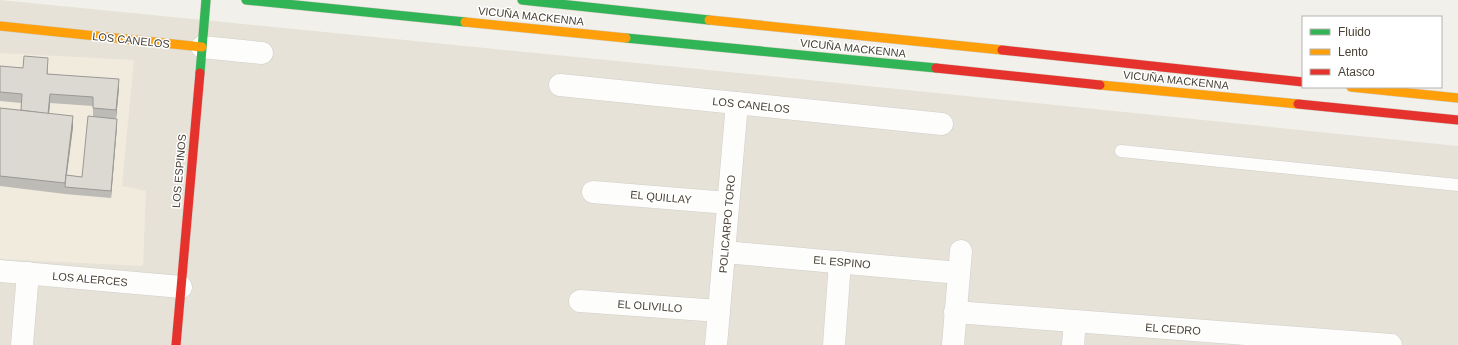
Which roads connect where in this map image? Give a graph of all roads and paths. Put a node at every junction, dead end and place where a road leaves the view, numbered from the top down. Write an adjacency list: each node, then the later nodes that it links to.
1 (206, 0): 7 (main road, LOS ESPINOS)
2 (246, 0): 5 (main road, VICUÑA MACKENNA)
3 (373, 0): 5 (lane)
4 (522, 0): 9 (main road, VICUÑA MACKENNA)
5 (373, 12): 14 (main road, VICUÑA MACKENNA)
6 (0, 26): 7 (main road, LOS CANELOS)
7 (202, 47): 8 (street, LOS CANELOS); 26 (main road, LOS ESPINOS)
8 (262, 53)
9 (1302, 82)
10 (560, 85): 13 (street, LOS CANELOS)
11 (1361, 88): 12 (main road)
12 (1458, 98)
13 (737, 103): 15 (street, LOS CANELOS); 19 (street, POLICARPO TORO)
14 (1458, 120)
15 (942, 124)
16 (1121, 151): 17 (lane)
17 (1458, 184)
18 (593, 192): 19 (street, EL QUILLAY)
19 (728, 203): 21 (street, POLICARPO TORO)
20 (961, 250): 25 (street)
21 (724, 252): 22 (street, EL ESPINO); 28 (street, POLICARPO TORO)
22 (840, 262): 25 (street, EL ESPINO); 35 (street)
23 (0, 271): 24 (street, LOS ALERCES)
24 (28, 273): 26 (street, LOS ALERCES); 32 (street)
25 (959, 273): 29 (street)
26 (181, 287): 33 (main road, LOS ESPINOS)
27 (580, 301): 28 (street, EL OLIVILLO)
28 (719, 311): 34 (street, POLICARPO TORO)
29 (955, 312): 30 (street, EL CEDRO); 36 (street)
30 (1075, 321): 31 (street, EL CEDRO); 37 (street)
31 (1194, 338): 38 (street, EL CEDRO)
32 (22, 345)
33 (176, 345)
34 (716, 345)
35 (834, 345)
36 (952, 345)
37 (1073, 345)
38 (1391, 345)

